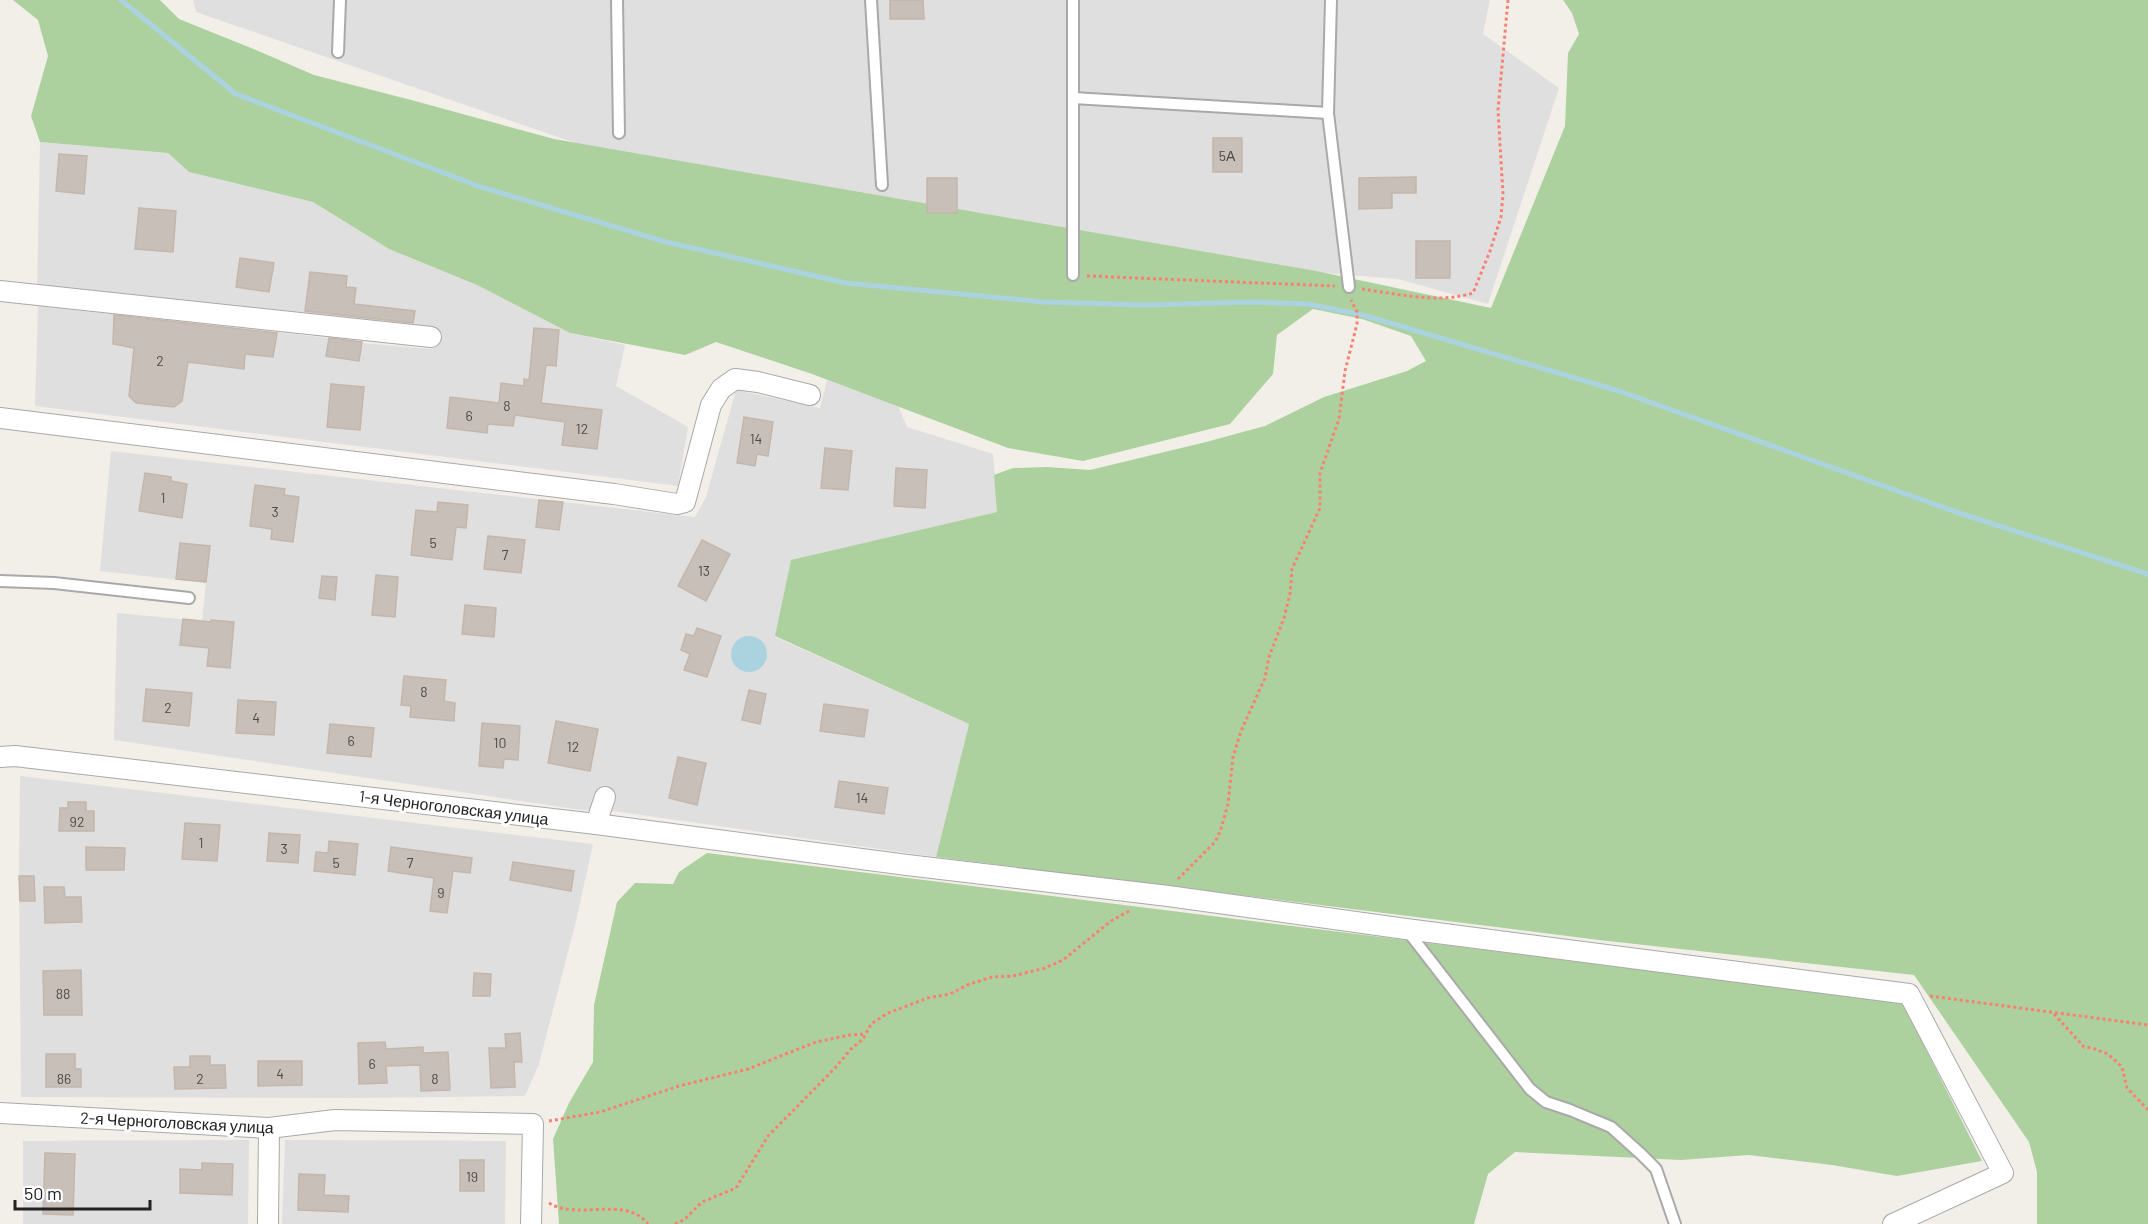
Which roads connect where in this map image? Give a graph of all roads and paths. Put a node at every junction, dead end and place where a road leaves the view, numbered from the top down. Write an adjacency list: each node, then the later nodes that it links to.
1 (340, 0): 7 (lane)
2 (617, 0): 10 (lane)
3 (871, 0): 11 (lane)
4 (1073, 0): 8 (lane)
5 (1331, 0): 9 (lane)
6 (1508, 0): 13 (path)
7 (338, 52)
8 (1073, 98): 9 (lane); 12 (lane)
9 (1328, 113): 13 (lane)
10 (619, 133)
11 (882, 185)
12 (1073, 275): 13 (path)
13 (1349, 287): 23 (path)
14 (0, 291): 15 (street)
15 (431, 337)
16 (810, 395): 17 (street)
17 (0, 418)
18 (0, 582): 19 (lane)
19 (189, 598)
20 (0, 756): 22 (street, 1-я Черноголовская улица)
21 (605, 797): 22 (street)
22 (597, 824): 23 (street, 1-я Черноголовская улица)
23 (1168, 896): 25 (street, 1-я Черноголовская улица)
24 (1136, 906): 29 (path)
25 (1406, 929): 26 (street, 1-я Черноголовская улица); 39 (lane)
26 (1909, 994): 27 (path); 40 (street)
27 (2052, 1013): 28 (path); 30 (path)
28 (2148, 1025)
29 (866, 1034): 32 (path); 38 (path)
30 (2148, 1110)
31 (0, 1113): 33 (street, 2-я Черноголовская улица)
32 (533, 1124): 33 (street, 2-я Черноголовская улица); 34 (street)
33 (269, 1128): 35 (street)
34 (531, 1188): 36 (street); 37 (path)
35 (268, 1224)
36 (531, 1224)
37 (648, 1224)
38 (675, 1224)
39 (1675, 1224)
40 (1893, 1224)

